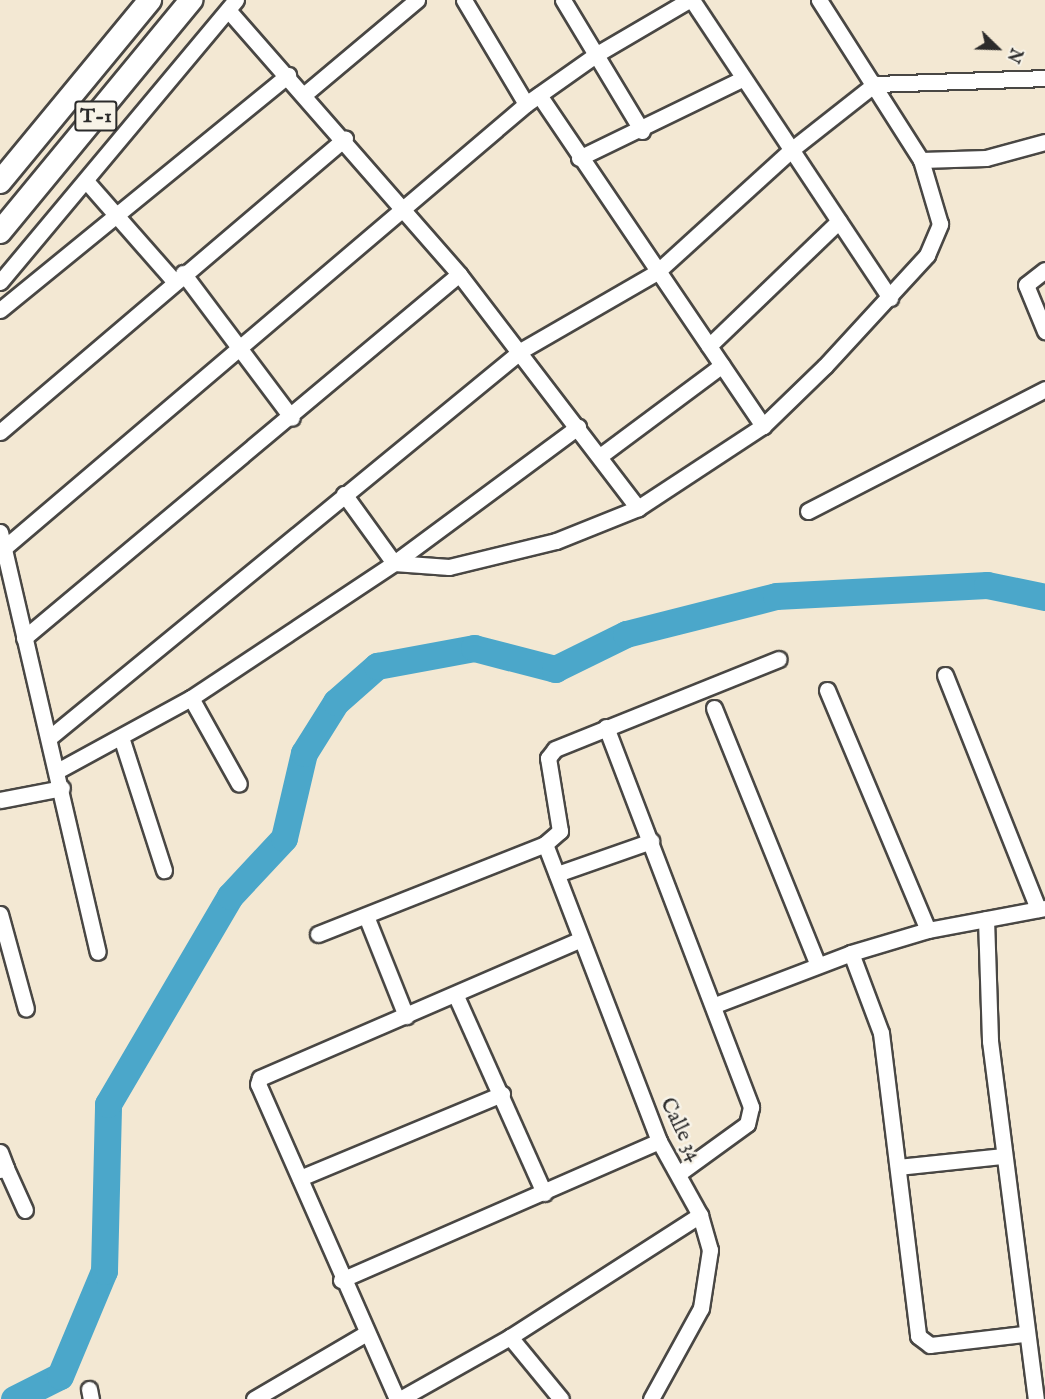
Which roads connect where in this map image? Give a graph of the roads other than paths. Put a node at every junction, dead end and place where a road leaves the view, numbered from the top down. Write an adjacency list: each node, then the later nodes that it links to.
1 (135, 0): 10 (street)
2 (150, 0): 10 (main road, T-1)
3 (192, 0): 30 (main road, T-1)
4 (417, 0): 16 (street)
5 (464, 0): 18 (street)
6 (563, 0): 11 (street)
7 (691, 0): 11 (street); 14 (street)
8 (819, 0): 15 (street)
9 (232, 5): 12 (street); 26 (street)
10 (112, 44): 25 (main road, T-1)
11 (597, 54): 17 (street); 19 (street)
12 (288, 75): 16 (street); 28 (street)
13 (1045, 78): 15 (street)
14 (742, 79): 19 (street); 22 (street)
15 (875, 84): 22 (street); 24 (street)
16 (306, 93): 20 (street)
17 (539, 95): 18 (street); 23 (street)
18 (526, 104): 27 (street)
19 (642, 131): 23 (street)
20 (345, 138): 27 (street); 34 (street)
21 (1045, 142): 24 (street)
22 (791, 150): 29 (street); 32 (street)
23 (579, 158): 32 (street)
24 (921, 160): 36 (street)
25 (0, 182)
26 (87, 182): 28 (street); 35 (street)
27 (404, 208): 33 (street); 39 (street)
28 (117, 215): 34 (street); 37 (street)
29 (838, 221): 36 (street); 40 (street)
30 (0, 232)
31 (1045, 270): 38 (street)
32 (657, 272): 40 (street); 41 (street)
33 (459, 274): 41 (street); 44 (street)
34 (179, 277): 39 (street); 47 (street)
35 (0, 282)
36 (890, 298): 45 (street)
37 (0, 310)
38 (1045, 331)
39 (240, 345): 44 (street); 53 (street)
40 (709, 346): 42 (street)
41 (522, 350): 46 (street); 49 (street)
42 (722, 365): 45 (street); 48 (street)
43 (1045, 389): 51 (street)
44 (292, 418): 55 (street)
45 (763, 426): 50 (street)
46 (578, 427): 48 (street); 54 (street)
47 (0, 432)
48 (600, 456): 50 (street)
49 (344, 494): 54 (street); 63 (street)
50 (638, 508): 54 (street)
51 (808, 511)
52 (0, 532): 53 (street)
53 (4, 548): 55 (street)
54 (394, 564): 59 (street)
55 (24, 638): 63 (street)
56 (779, 659): 61 (street)
57 (945, 675): 72 (street)
58 (827, 690): 76 (street)
59 (191, 698): 62 (street); 65 (street)
60 (714, 708): 81 (street)
61 (606, 727): 68 (street); 69 (street)
62 (121, 737): 64 (street); 70 (street)
63 (49, 738): 64 (street)
64 (59, 770): 66 (street)
65 (239, 784)
66 (62, 788): 67 (street); 79 (street)
67 (0, 800)
68 (651, 841): 71 (street); 83 (street)
69 (545, 844): 71 (street, Calle 34); 74 (street)
70 (164, 870)
71 (557, 874): 78 (street, Calle 34)
72 (1042, 909): 75 (street)
73 (0, 914): 84 (street)
74 (366, 916): 77 (street); 85 (street)
75 (986, 920): 76 (street); 89 (street)
76 (928, 930): 80 (street)
77 (318, 934)
78 (579, 940): 82 (street); 87 (street, Calle 34)
79 (98, 952)
80 (851, 953): 81 (street); 90 (street)
81 (817, 963): 83 (street)
82 (456, 996): 85 (street); 86 (street)
83 (715, 1005): 92 (street)
84 (26, 1009)
85 (406, 1017): 93 (street)
86 (502, 1094): 93 (street); 94 (street)
87 (658, 1141): 92 (street, Calle 34); 94 (street)
88 (0, 1152): 91 (street)
89 (1003, 1156): 90 (street); 99 (street)
90 (898, 1167): 99 (street)
91 (3, 1169): 95 (street)
92 (678, 1174): 96 (street, Calle 34)
93 (300, 1178): 97 (street)
94 (544, 1193): 97 (street)
95 (25, 1210)
96 (700, 1215): 100 (street); 104 (street, Calle 34)
97 (341, 1280): 98 (street)
98 (365, 1334): 101 (street); 102 (street)
99 (1024, 1334): 105 (street)
100 (510, 1337): 102 (street); 103 (street)
101 (254, 1399)
102 (398, 1399)
103 (561, 1399)
104 (651, 1399)
105 (1036, 1399)

